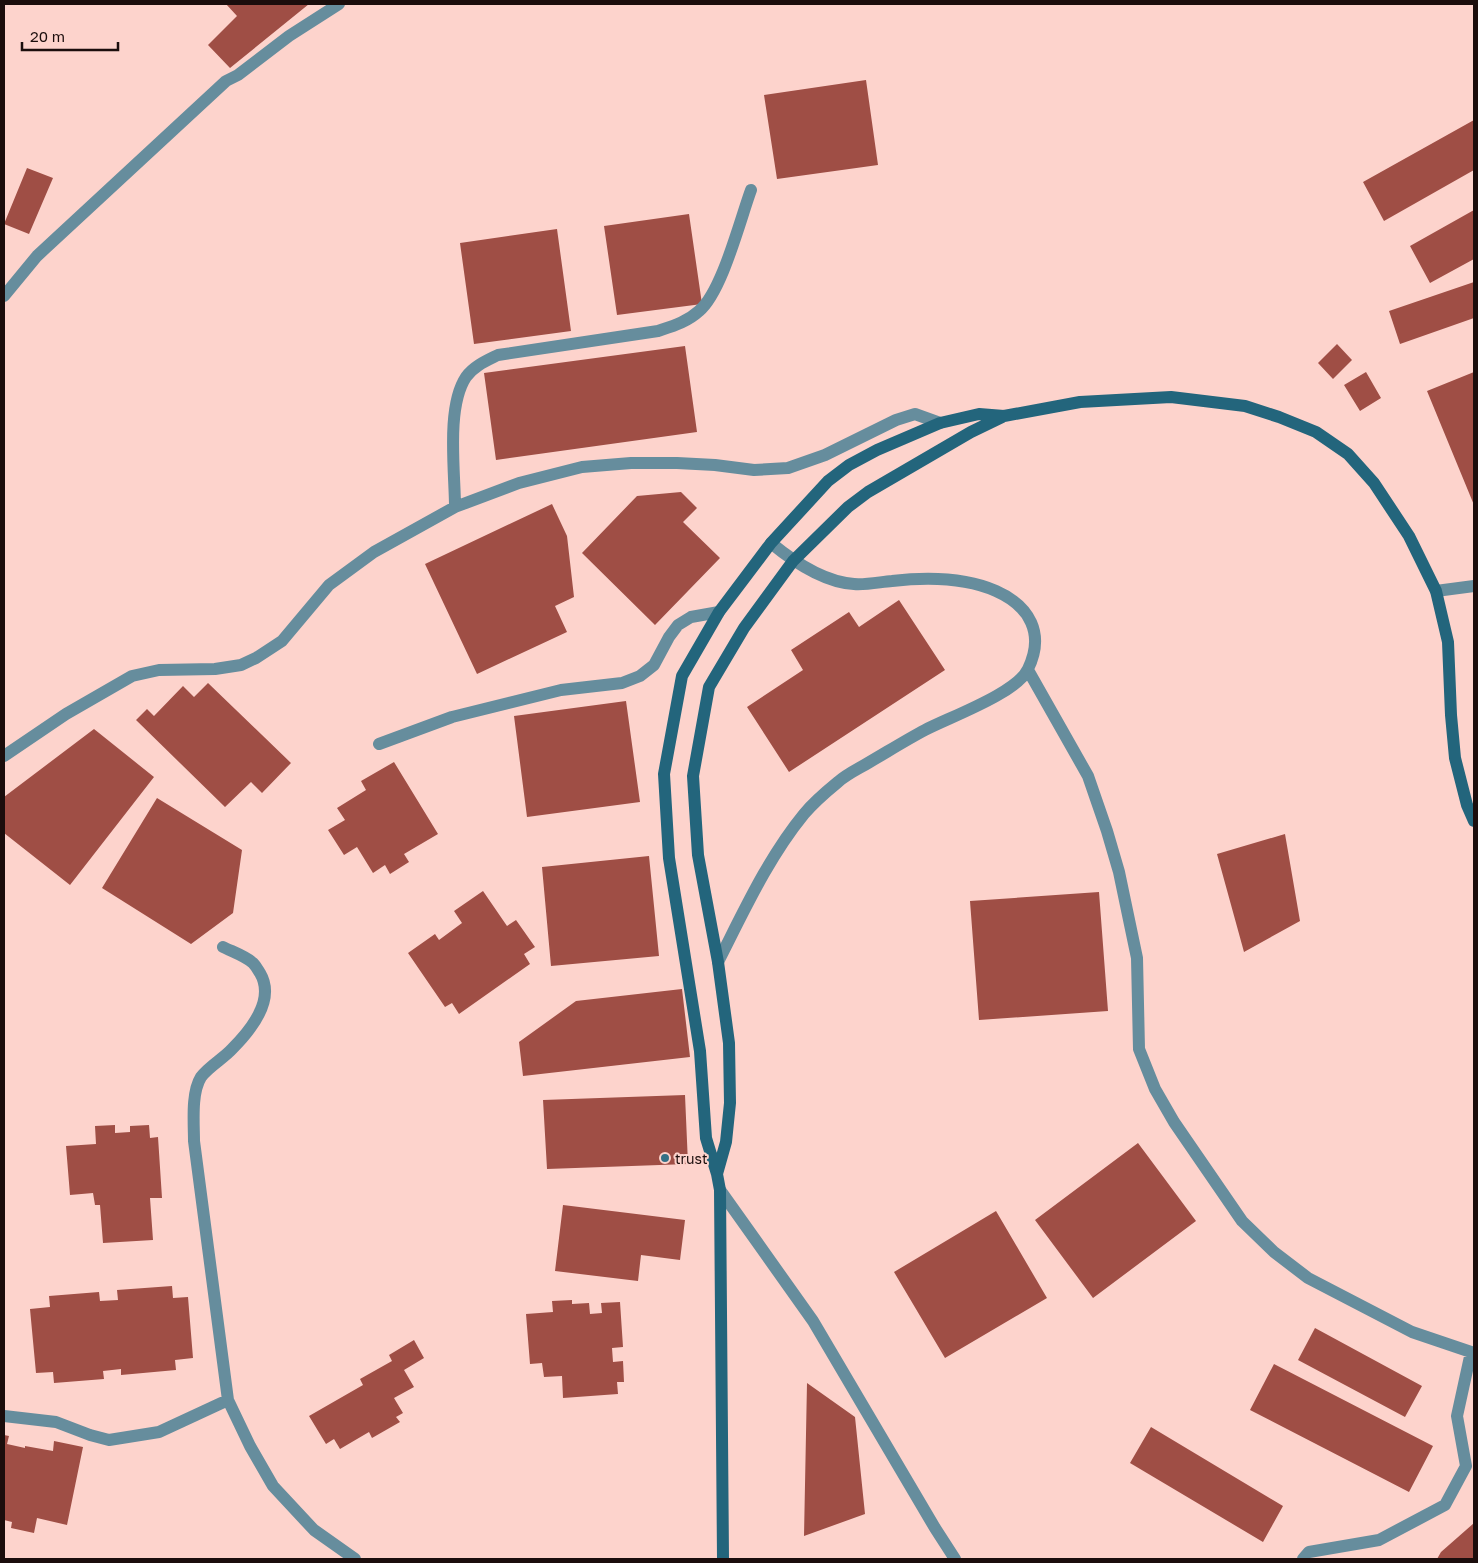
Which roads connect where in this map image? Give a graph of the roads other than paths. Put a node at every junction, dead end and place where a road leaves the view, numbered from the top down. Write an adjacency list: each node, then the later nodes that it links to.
1 (339, 4): 3 (street)
2 (751, 190): 6 (street)
3 (4, 296)
4 (1004, 416): 5 (street); 8 (street); 10 (street)
5 (940, 423): 6 (street); 7 (street)
6 (455, 507): 14 (street)
7 (771, 543): 8 (street); 11 (street)
8 (794, 562): 12 (street); 17 (street)
9 (1474, 586): 10 (street)
10 (1436, 591): 15 (street)
11 (719, 612): 13 (street); 18 (street)
12 (1028, 670): 17 (street); 20 (street)
13 (379, 744)
14 (4, 756)
15 (1474, 821)
16 (223, 947): 21 (street)
17 (718, 962): 18 (street)
18 (717, 1174): 19 (street)
19 (720, 1190): 24 (street); 25 (street)
20 (1473, 1353): 26 (street)
21 (228, 1400): 22 (street); 23 (street)
22 (4, 1416)
23 (355, 1559)
24 (723, 1559)
25 (956, 1559)
26 (1303, 1559)

